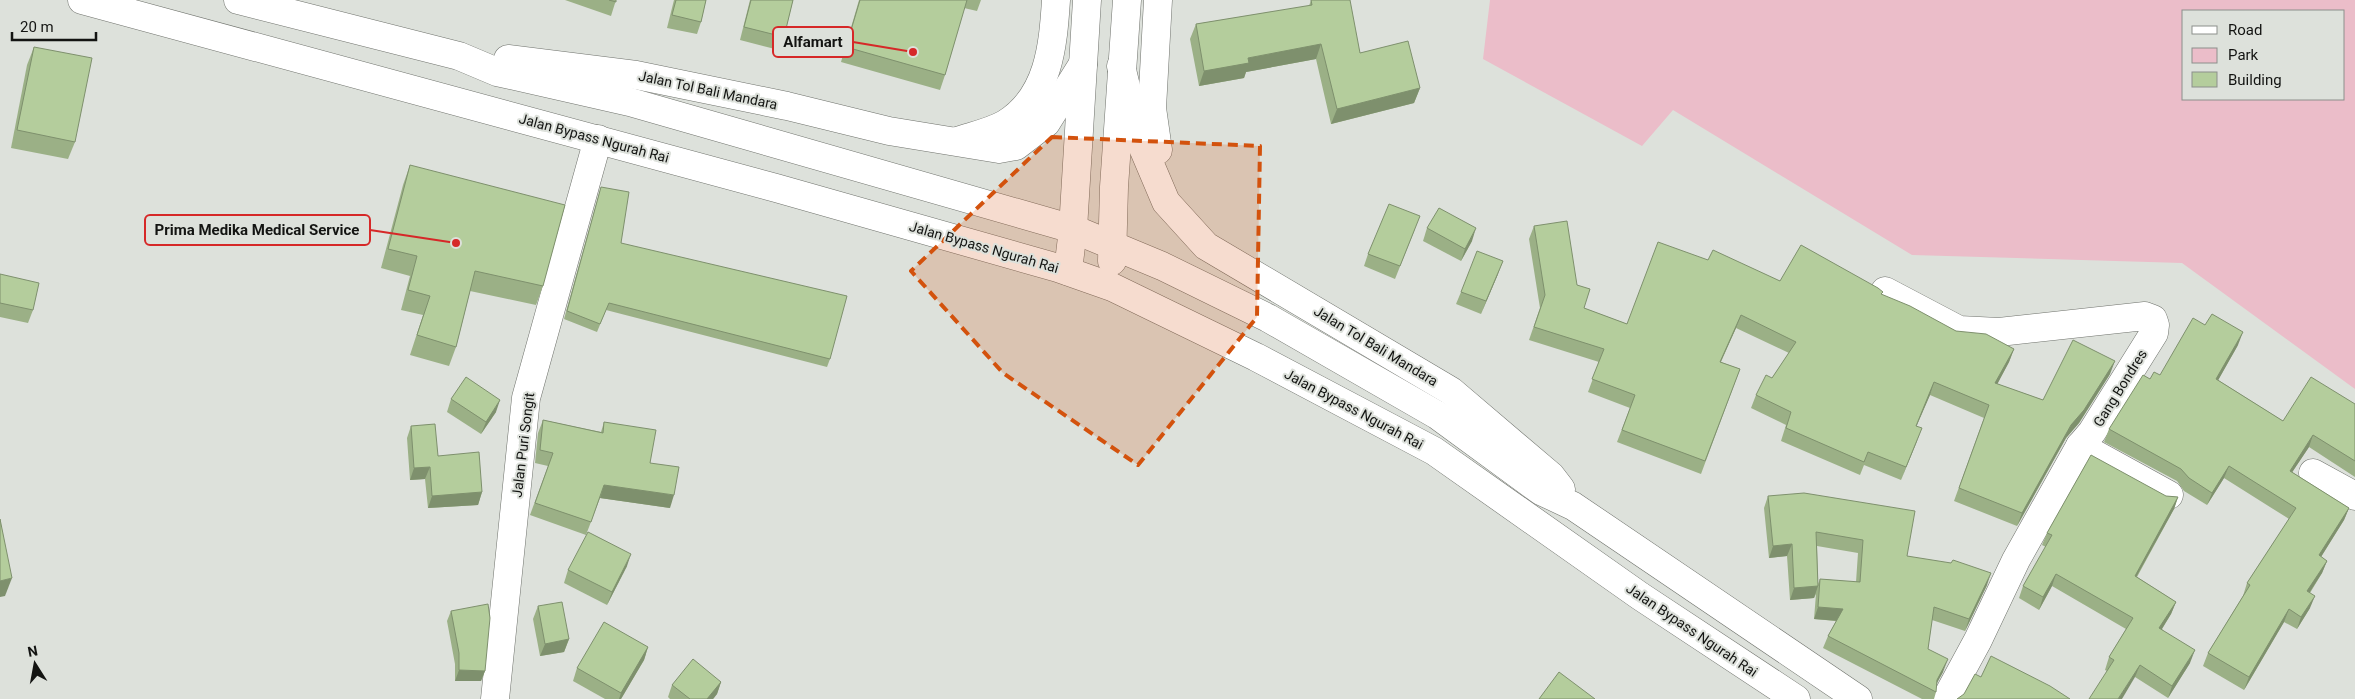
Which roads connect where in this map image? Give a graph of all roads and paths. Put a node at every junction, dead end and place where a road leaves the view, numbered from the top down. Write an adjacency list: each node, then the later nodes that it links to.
1 (82, 0): 7 (main road, Jalan Bypass Ngurah Rai)
2 (238, 0): 8 (main road)
3 (1056, 0): 12 (main road, Jalan Tol Bali Mandara)
4 (1088, 0): 9 (main road, Jalan Tol Bali Mandara)
5 (1127, 0): 10 (main road, Jalan Tol Bali Mandara)
6 (1158, 0): 13 (main road)
7 (121, 5): 11 (main road, Jalan Bypass Ngurah Rai)
8 (459, 56): 12 (main road, Jalan Tol Bali Mandara); 14 (main road)
9 (1083, 64): 12 (main road, Jalan Tol Bali Mandara); 14 (main road, Jalan Tol Bali Mandara)
10 (1121, 66): 13 (main road, Jalan Tol Bali Mandara); 15 (main road, Jalan Tol Bali Mandara)
11 (598, 139): 16 (main road, Jalan Bypass Ngurah Rai); 24 (main road, Jalan Puri Songit)
12 (953, 142)
13 (1166, 202): 23 (main road, Jalan Tol Bali Mandara)
14 (1073, 229): 15 (main road); 16 (main road, Jalan Tol Bali Mandara)
15 (1112, 245): 17 (main road, Jalan Tol Bali Mandara); 23 (main road)
16 (1068, 271): 17 (main road, Jalan Bypass Ngurah Rai)
17 (1112, 287): 25 (main road, Jalan Bypass Ngurah Rai)
18 (1886, 291): 19 (main road, Gang Bondres)
19 (2080, 446): 21 (main road); 27 (main road, Gang Bondres)
20 (2312, 473): 22 (main road)
21 (2169, 495)
22 (2355, 496)
23 (1573, 506): 26 (main road)
24 (497, 698)
25 (1796, 699)
26 (1858, 699)
27 (1946, 699)

